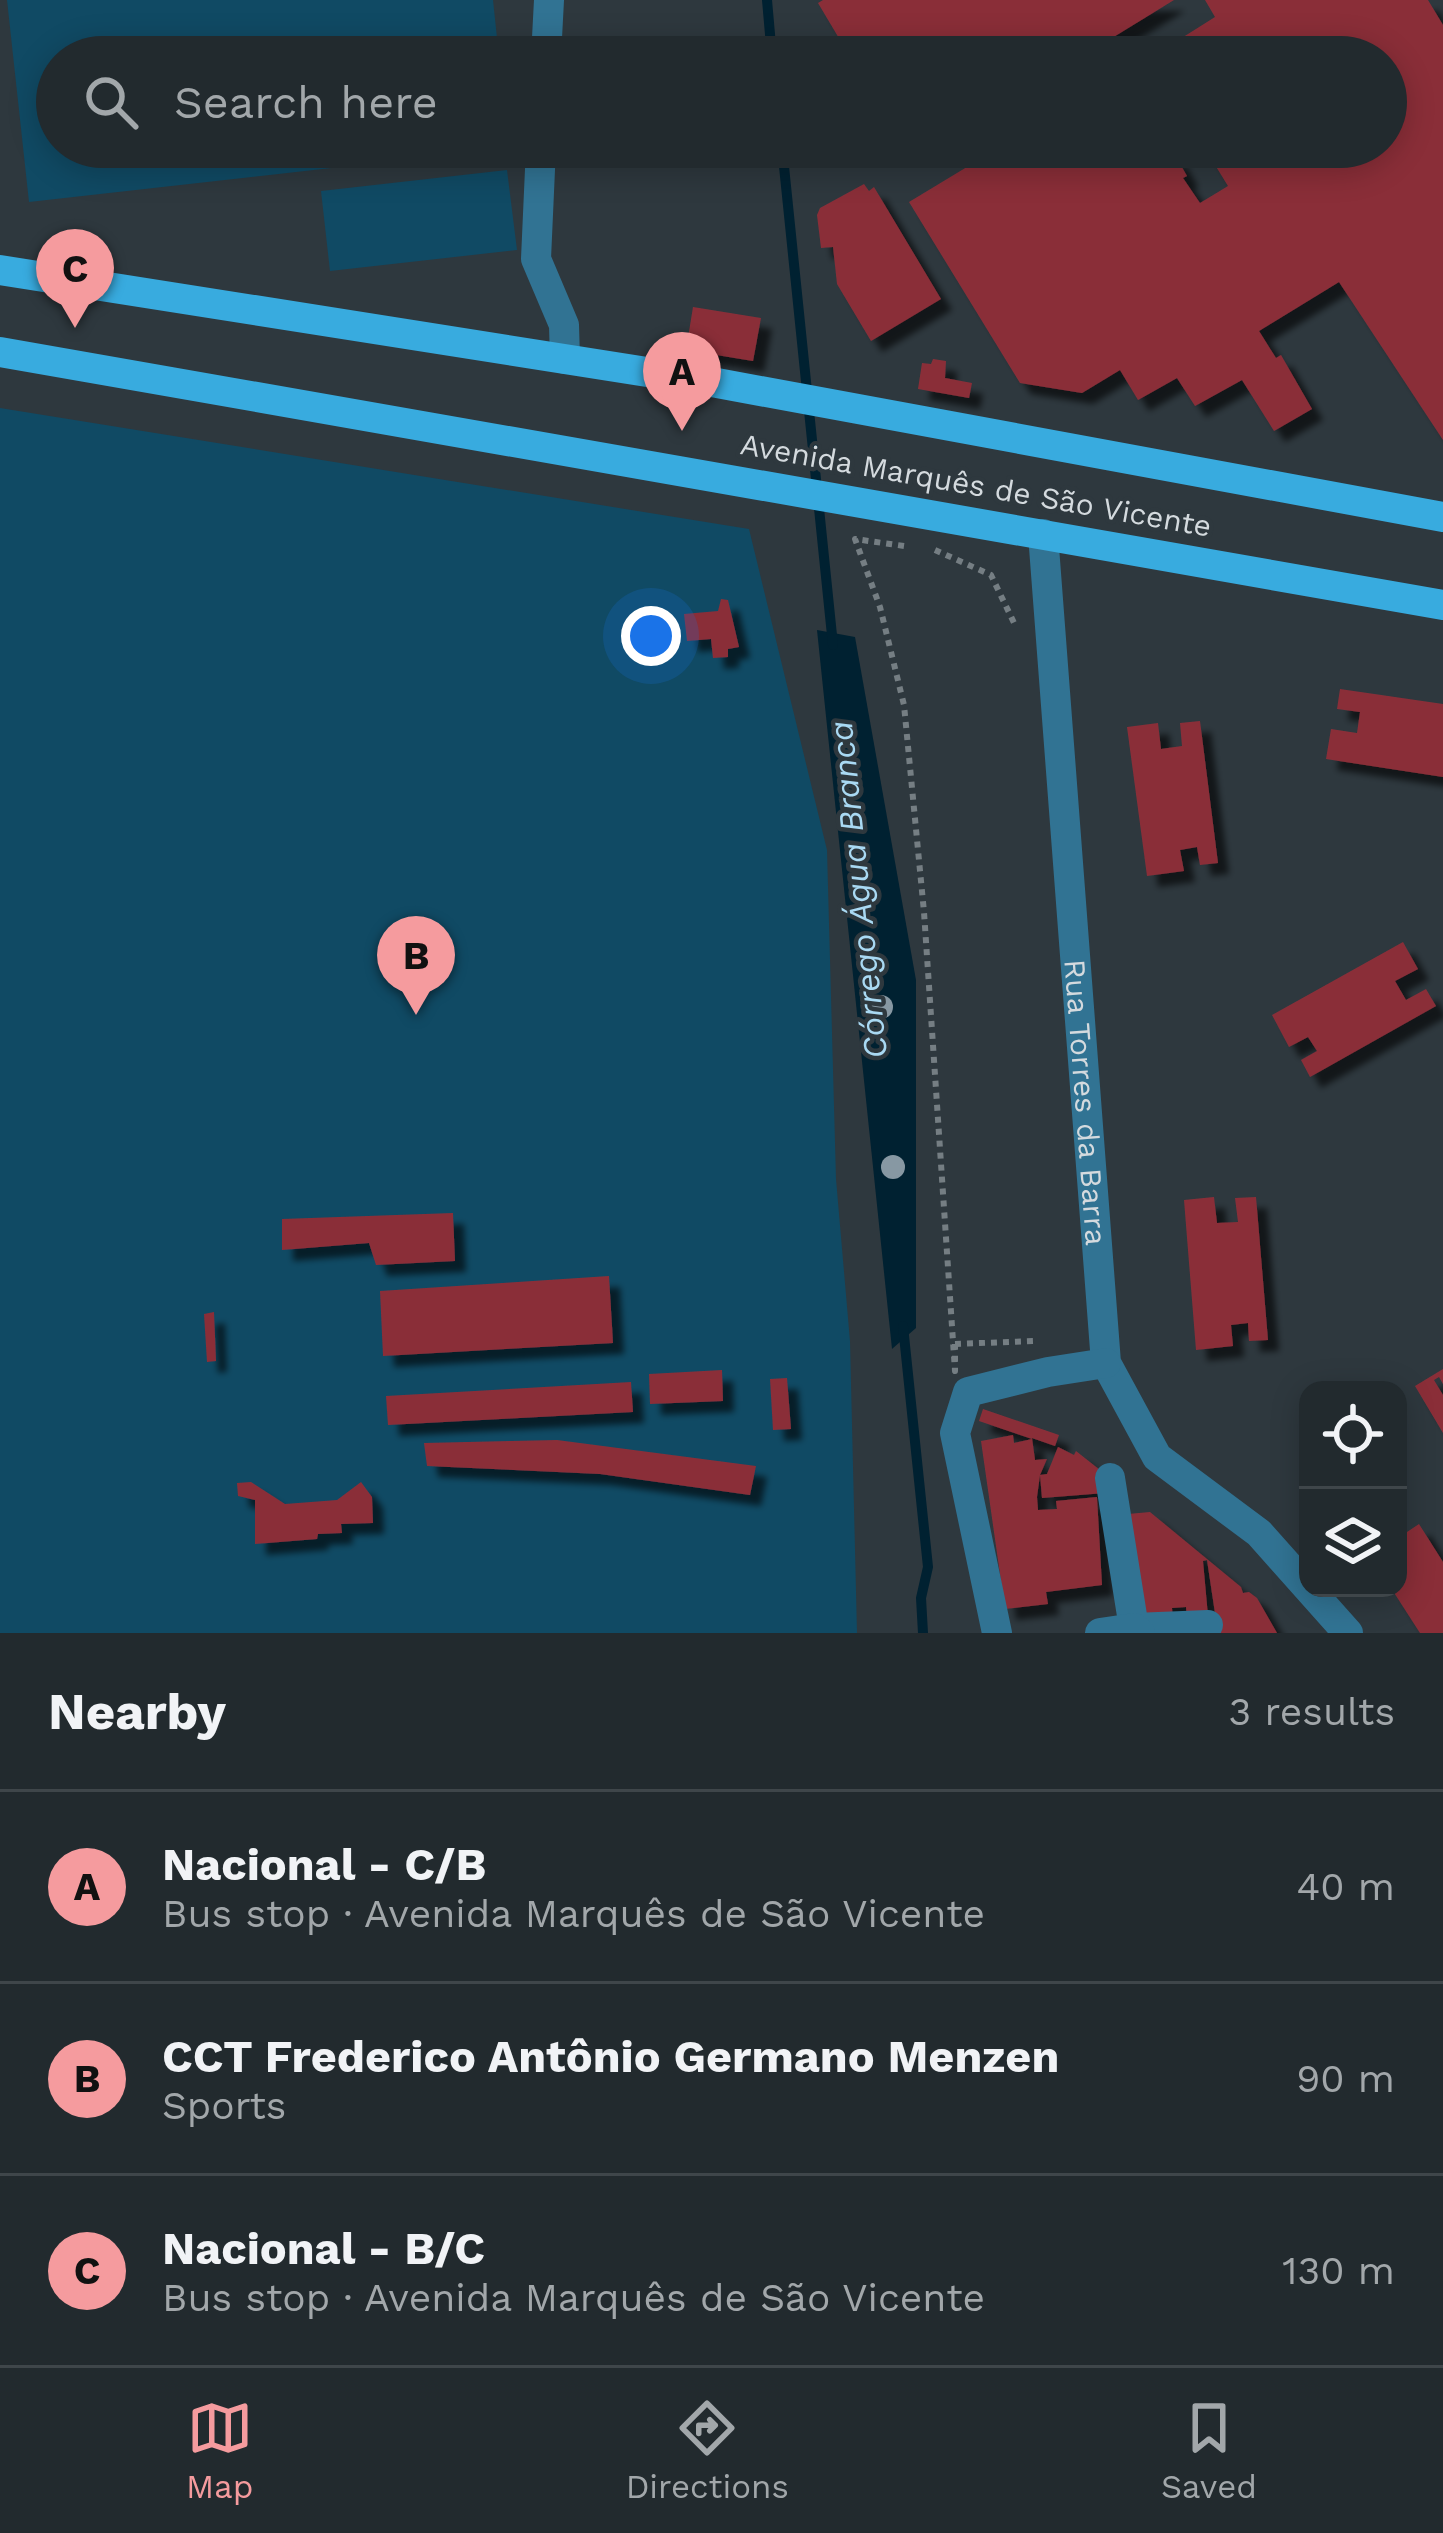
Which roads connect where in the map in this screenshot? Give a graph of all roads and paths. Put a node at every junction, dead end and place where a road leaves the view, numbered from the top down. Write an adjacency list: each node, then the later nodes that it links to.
1 (549, 0): 2 (street)
2 (547, 36)
3 (540, 168): 6 (street)
4 (0, 270): 6 (main road, Avenida Marquês de São Vicente)
5 (0, 352): 8 (main road, Avenida Marquês de São Vicente)
6 (565, 359): 7 (main road, Avenida Marquês de São Vicente)
7 (1443, 518)
8 (1043, 534): 11 (main road, Avenida Marquês de São Vicente); 14 (street, Rua Torres da Barra)
9 (914, 547): 13 (path)
10 (933, 549): 12 (path)
11 (1443, 605)
12 (1020, 647)
13 (1041, 1341)
14 (1106, 1364): 18 (street); 20 (street, Rua Torres da Barra)
15 (1109, 1478): 17 (street)
16 (1208, 1625): 17 (street)
17 (1137, 1631): 19 (street)
18 (997, 1633)
19 (1100, 1633)
20 (1348, 1633)

